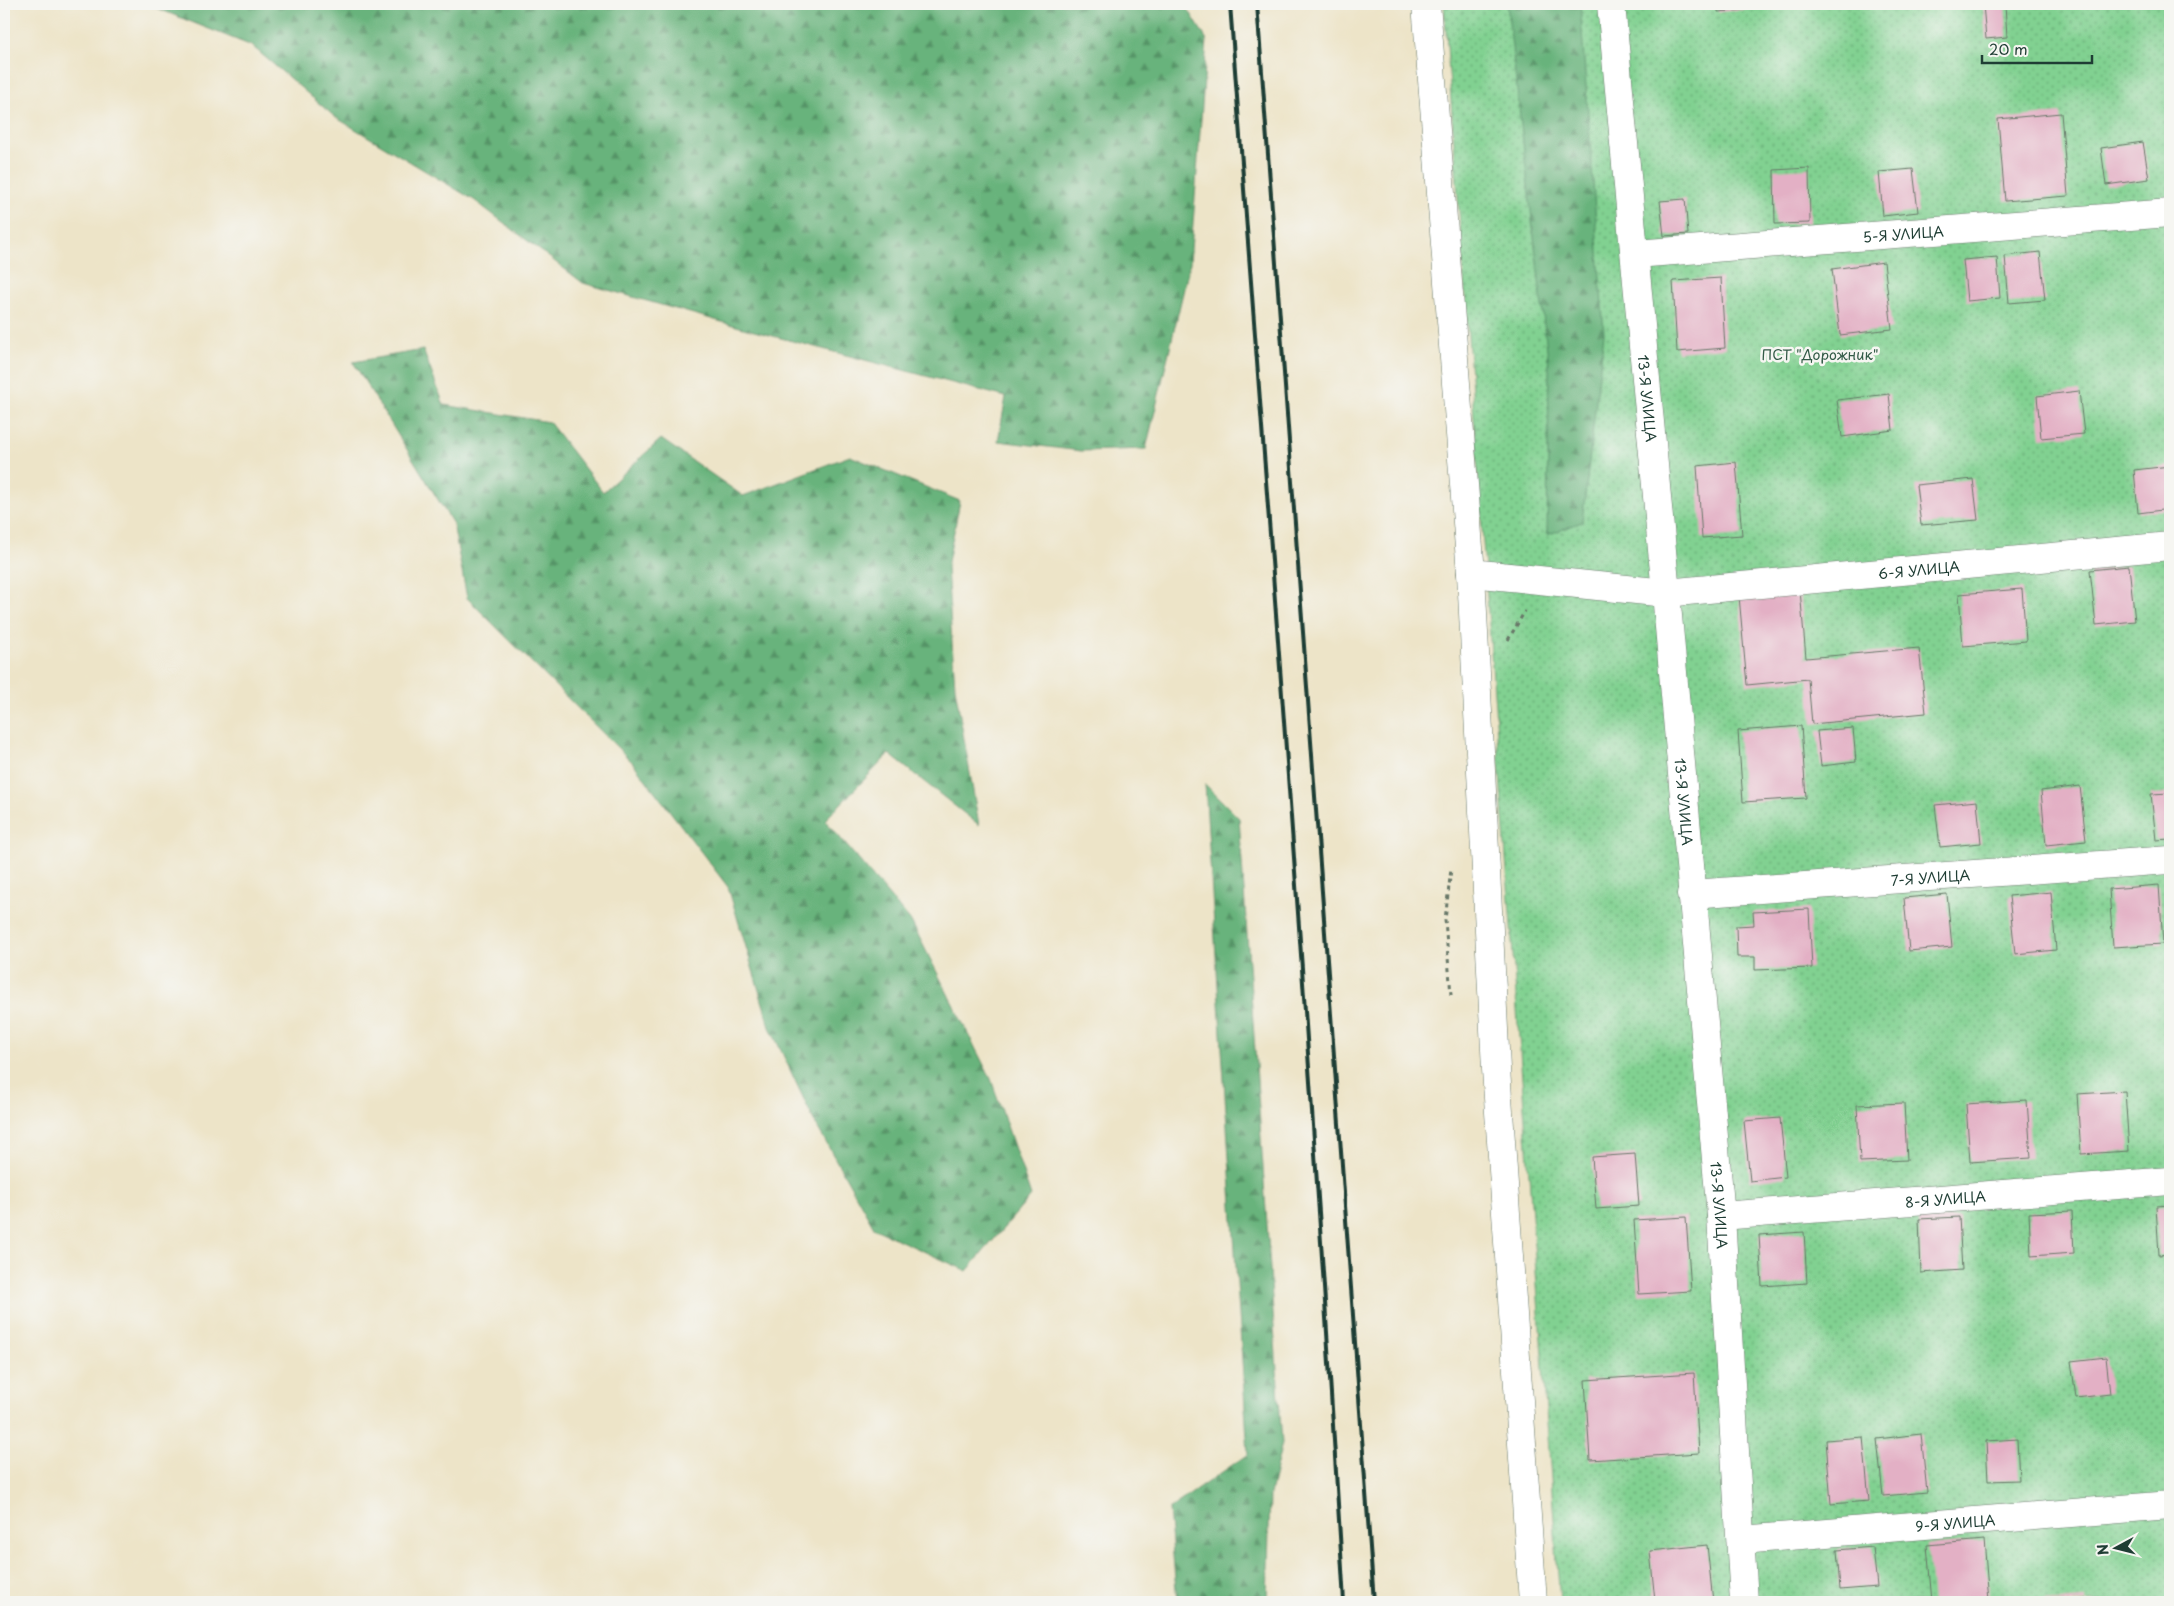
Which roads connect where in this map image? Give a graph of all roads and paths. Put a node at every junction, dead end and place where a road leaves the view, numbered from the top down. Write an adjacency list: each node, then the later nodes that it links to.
1 (1426, 4): 6 (street)
2 (1611, 4): 4 (street, 13-Я УЛИЦА)
3 (2170, 213): 4 (street, 5-Я УЛИЦА)
4 (1635, 254): 8 (street, 13-Я УЛИЦА)
5 (2170, 546): 8 (street, 6-Я УЛИЦА)
6 (1471, 573): 7 (street, 6-Я УЛИЦА); 16 (street)
7 (1543, 580): 8 (street, 6-Я УЛИЦА); 9 (path)
8 (1666, 593): 11 (street, 13-Я УЛИЦА)
9 (1507, 642)
10 (2170, 860): 11 (street, 7-Я УЛИЦА)
11 (1691, 894): 13 (street, 13-Я УЛИЦА)
12 (2170, 1181): 13 (street, 8-Я УЛИЦА)
13 (1720, 1216): 15 (street, 13-Я УЛИЦА)
14 (2170, 1505): 15 (street, 9-Я УЛИЦА)
15 (1740, 1540): 17 (street, 13-Я УЛИЦА)
16 (1532, 1602)
17 (1744, 1602)

